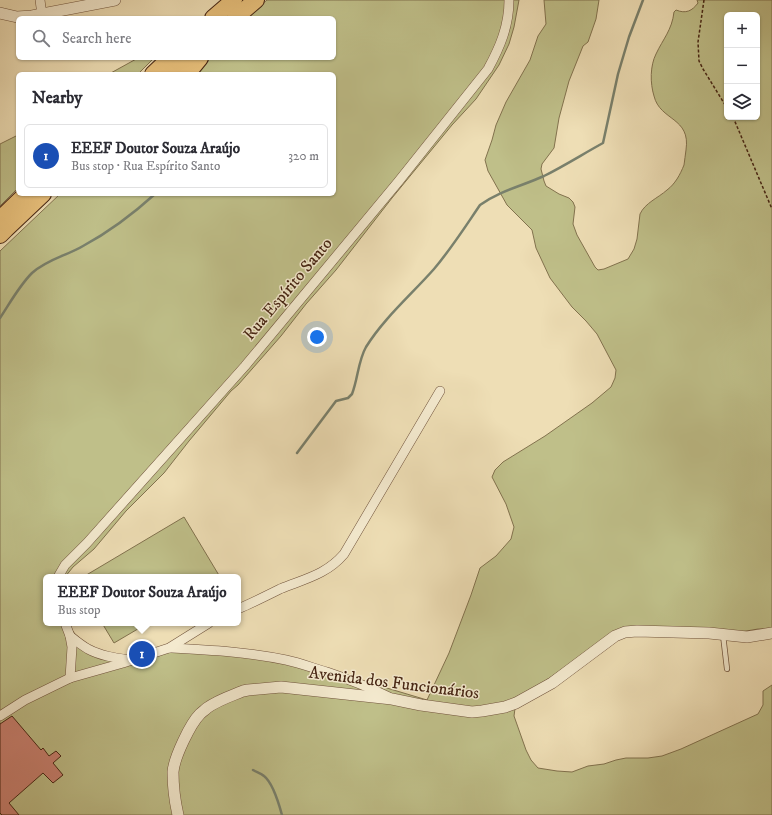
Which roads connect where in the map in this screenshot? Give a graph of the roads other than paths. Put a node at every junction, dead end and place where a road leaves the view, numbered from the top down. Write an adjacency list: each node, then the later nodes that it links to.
1 (40, 0): 7 (street)
2 (115, 0): 7 (street)
3 (234, 0): 9 (highway)
4 (256, 0): 10 (highway)
5 (509, 0): 23 (street, Rua Espírito Santo)
6 (0, 13): 11 (street)
7 (42, 14): 8 (street)
8 (32, 16)
9 (215, 16)
10 (237, 16)
11 (16, 17)
12 (168, 60): 15 (highway)
13 (186, 60): 16 (highway)
14 (198, 60): 17 (highway)
15 (155, 72)
16 (173, 72)
17 (189, 72)
18 (24, 196): 20 (highway)
19 (41, 196): 21 (highway)
20 (0, 219)
21 (0, 235)
22 (440, 391): 24 (street)
23 (60, 574)
24 (241, 608)
25 (66, 626): 29 (street)
26 (204, 626): 30 (street)
27 (772, 633): 28 (street, Avenida dos Funcionários)
28 (723, 634): 32 (lane); 34 (street, Avenida dos Funcionários)
29 (70, 636): 31 (street); 33 (street)
30 (170, 648): 31 (street); 34 (street)
31 (132, 660): 33 (street)
32 (728, 669)
33 (70, 678): 35 (street)
34 (392, 699): 36 (street, Avenida dos Funcionários)
35 (0, 716)
36 (178, 815)

